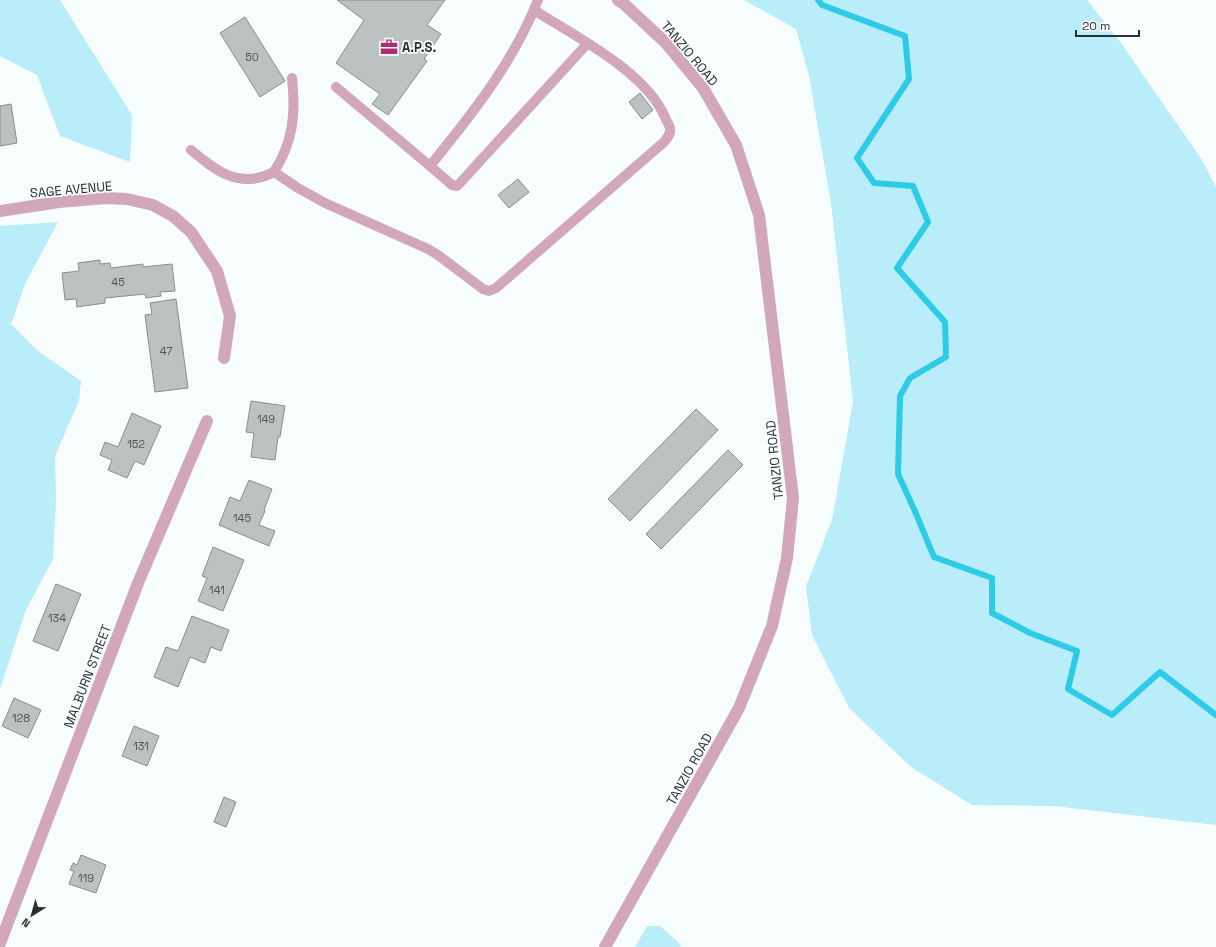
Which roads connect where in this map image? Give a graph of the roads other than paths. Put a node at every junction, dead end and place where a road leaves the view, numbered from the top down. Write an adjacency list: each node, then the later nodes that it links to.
1 (538, 0): 3 (lane)
2 (618, 0): 14 (street, TANZIO ROAD)
3 (534, 10): 4 (lane); 8 (lane)
4 (587, 44): 8 (lane); 9 (lane)
5 (292, 78): 9 (lane)
6 (336, 87): 8 (lane)
7 (191, 150): 9 (lane)
8 (430, 166)
9 (274, 172)
10 (0, 210): 11 (street, SAGE AVENUE)
11 (224, 358)
12 (207, 421): 13 (street, MALBURN STREET)
13 (0, 944)
14 (605, 947)

